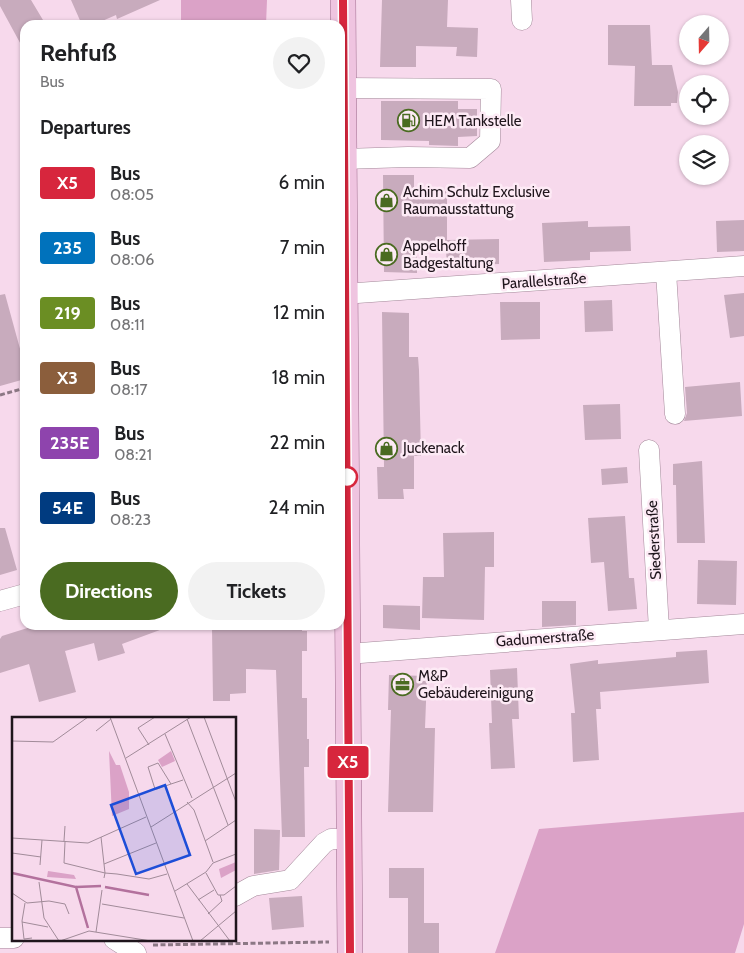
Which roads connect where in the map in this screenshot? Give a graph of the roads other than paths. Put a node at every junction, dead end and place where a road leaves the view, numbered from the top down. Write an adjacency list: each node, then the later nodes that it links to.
1 (343, 0): 2 (main road)
2 (343, 20)
3 (345, 88): 4 (street)
4 (345, 159)
5 (744, 266): 6 (street, Parallelstraße)
6 (666, 272): 7 (street, Parallelstraße); 8 (street)
7 (345, 294)
8 (675, 414)
9 (650, 450): 14 (street, Siederstraße)
10 (345, 559): 15 (main road)
11 (20, 595): 12 (street)
12 (0, 601)
13 (744, 624): 14 (street, Gadumerstraße)
14 (658, 630): 15 (street, Gadumerstraße)
15 (347, 654): 16 (main road)
16 (349, 838): 17 (street); 18 (main road)
17 (236, 895)
18 (350, 947)

